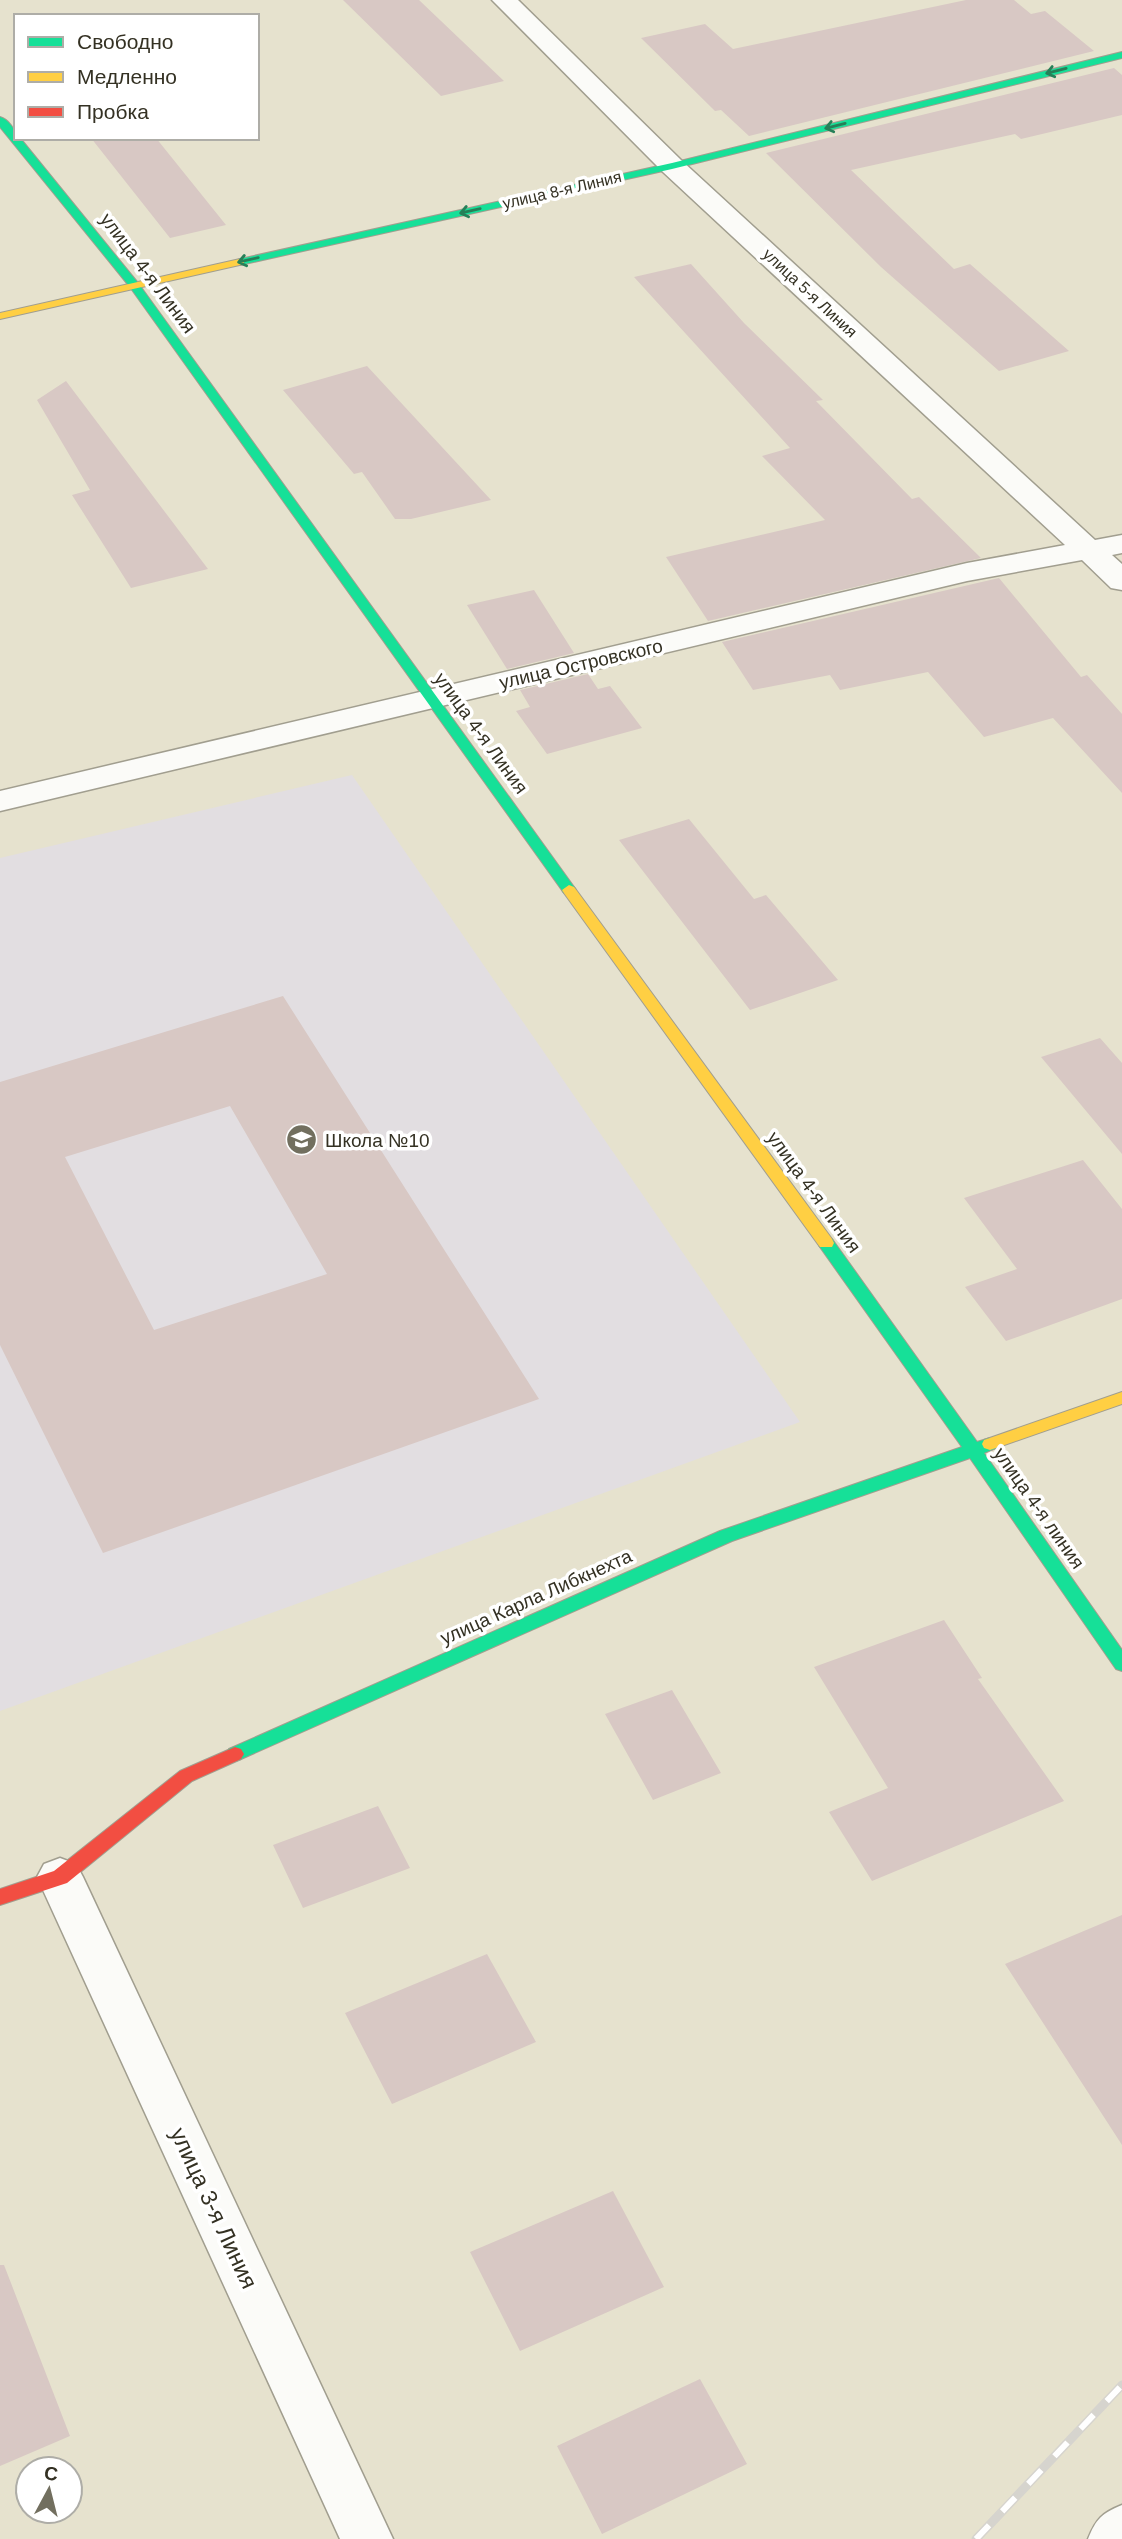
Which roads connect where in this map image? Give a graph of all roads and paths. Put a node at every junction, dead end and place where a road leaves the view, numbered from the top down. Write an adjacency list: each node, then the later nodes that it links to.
1 (504, 0): 6 (street, улица 5-я Линия)
2 (1122, 55): 6 (street, улица 8-я Линия, one-way to 6)
3 (0, 120): 4 (street, улица 4-я Линия)
4 (14, 137)
5 (16, 140): 7 (street, улица 4-я Линия)
6 (671, 166): 7 (street, улица 8-я Линия, one-way to 7); 10 (street, улица 5-я Линия)
7 (134, 285): 8 (street, улица 8-я Линия); 12 (street, улица 4-я Линия)
8 (0, 316)
9 (1122, 544): 10 (street, улица Островского)
10 (1089, 550): 11 (street, улица 5-я Линия); 12 (street, улица Островского)
11 (1122, 581)
12 (430, 699): 13 (street, улица Островского); 14 (street, улица 4-я Линия)
13 (0, 801)
14 (922, 1376): 16 (street, улица 4-я линия)
15 (1122, 1398): 16 (street, улица Карла Либкнехта)
16 (974, 1450): 17 (street, улица 4-я линия); 18 (street, улица Карла Либкнехта)
17 (1122, 1664)
18 (60, 1877): 19 (street, улица Карла Либкнехта); 21 (street, улица 3-я Линия)
19 (0, 1897)
20 (1122, 2530): 22 (street)
21 (367, 2539)
22 (1114, 2539)

